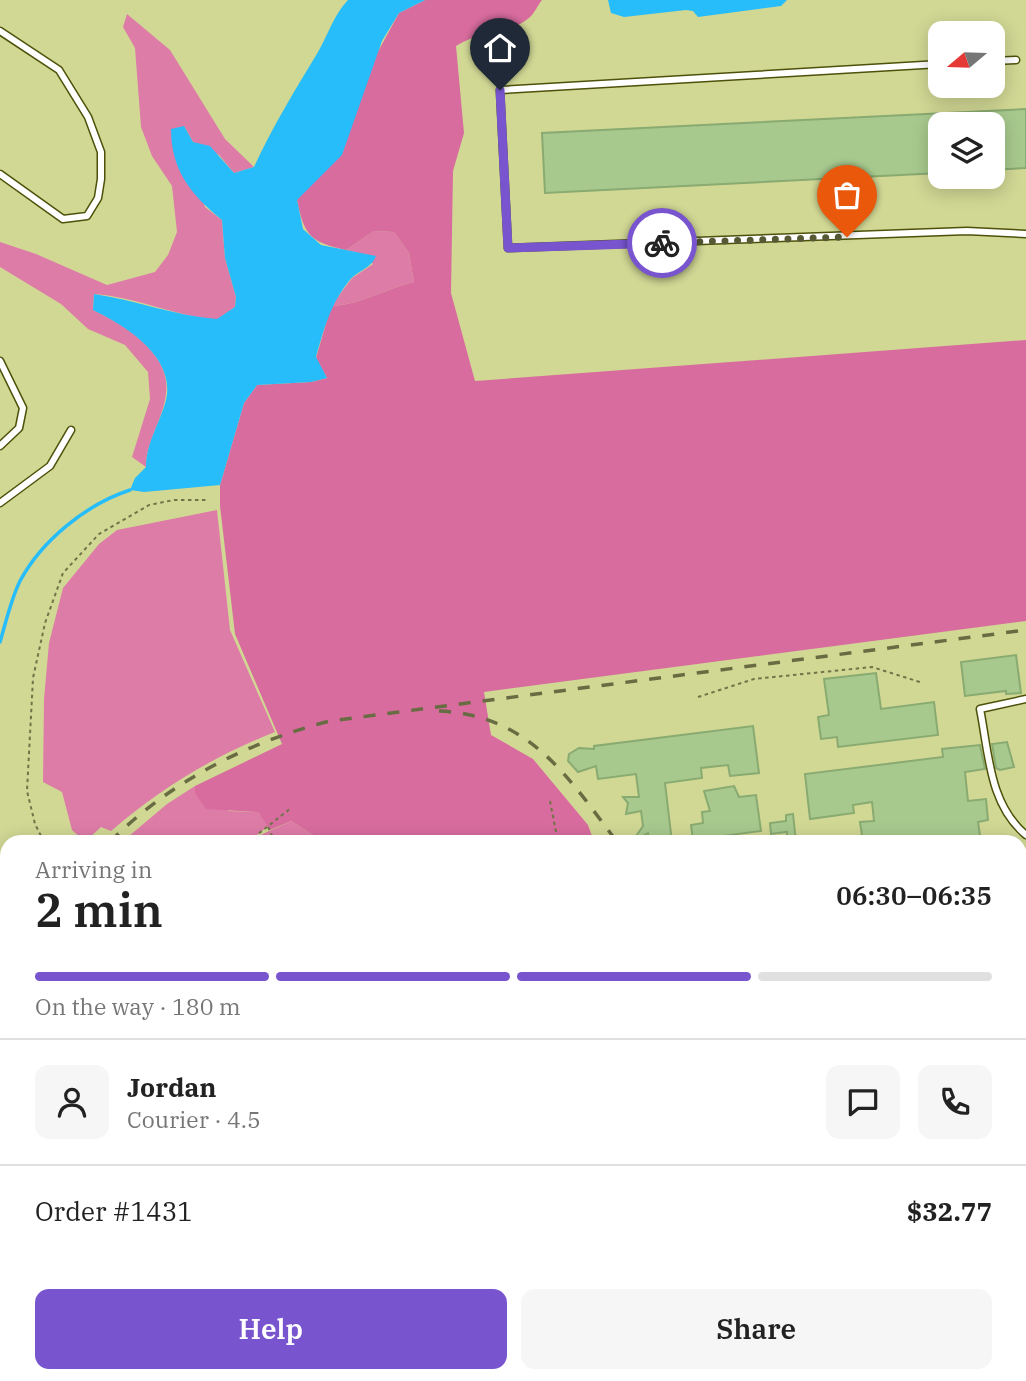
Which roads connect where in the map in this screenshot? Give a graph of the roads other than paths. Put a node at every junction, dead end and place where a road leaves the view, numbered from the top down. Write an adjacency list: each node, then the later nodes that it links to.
1 (0, 31): 5 (lane)
2 (1005, 60): 3 (lane)
3 (1016, 60)
4 (928, 65): 6 (lane)
5 (0, 174)
6 (1026, 234)
7 (0, 361): 9 (lane)
8 (71, 429): 10 (lane)
9 (0, 446)
10 (0, 503)
11 (1026, 699): 12 (lane)
12 (1026, 835)

